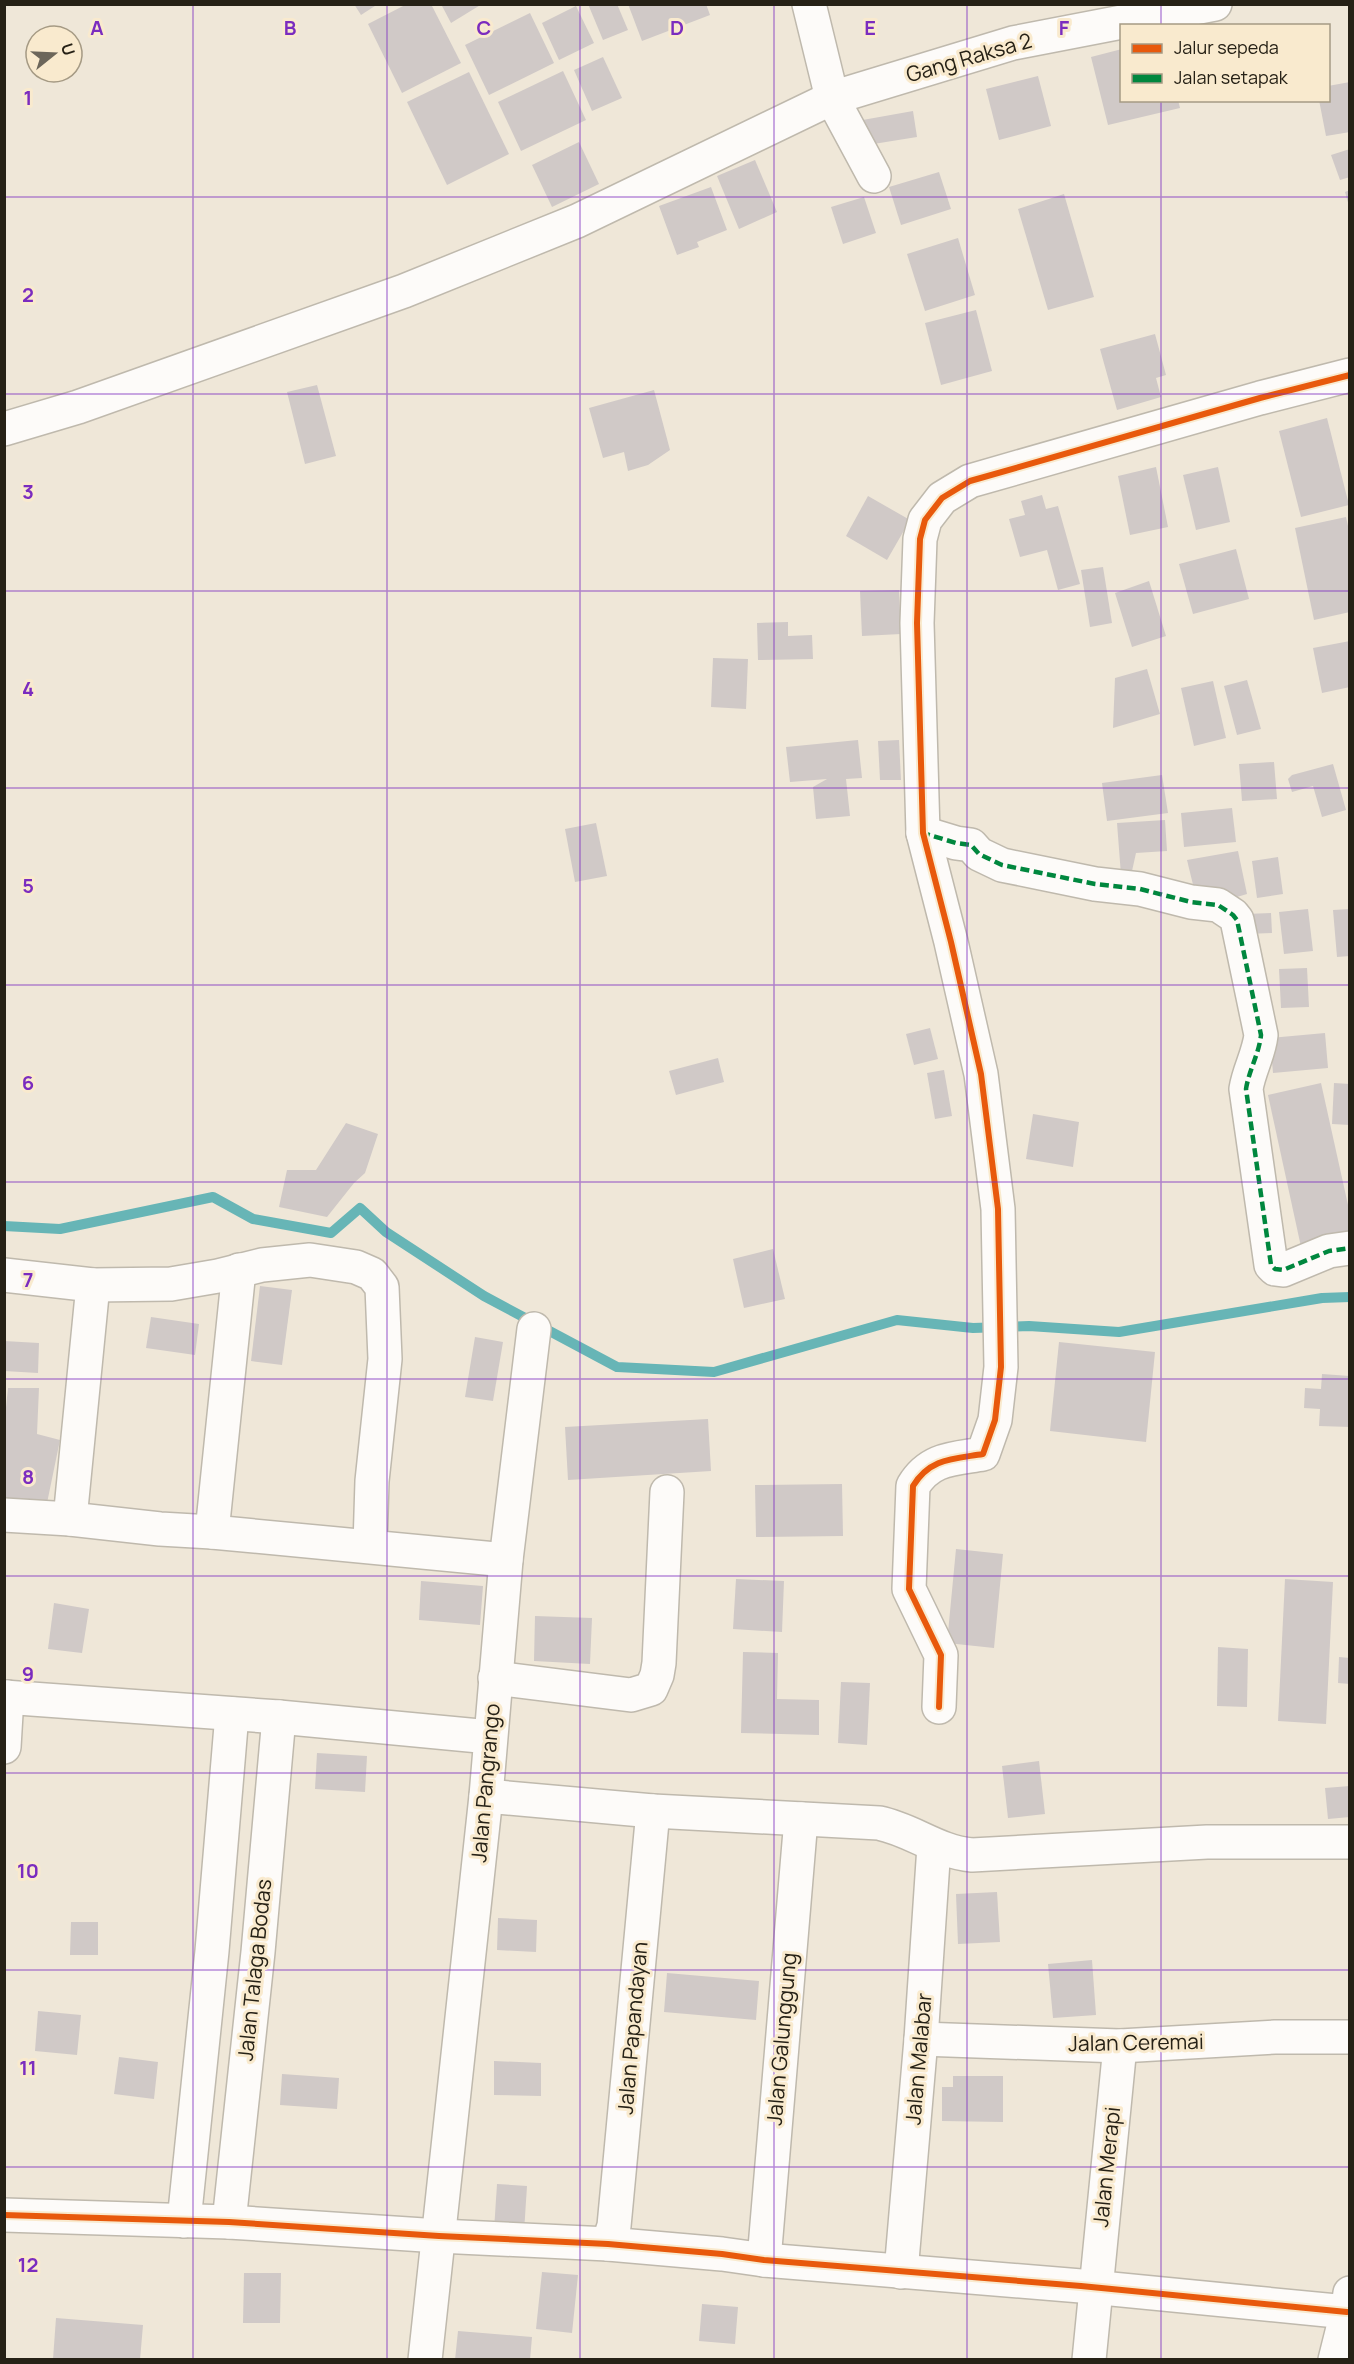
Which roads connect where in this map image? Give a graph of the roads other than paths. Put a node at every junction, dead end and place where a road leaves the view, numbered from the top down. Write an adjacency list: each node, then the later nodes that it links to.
1 (809, 4): 3 (street)
2 (1215, 4): 3 (street, Gang Raksa 2)
3 (832, 98): 4 (street); 6 (street, Gang Raksa 2)
4 (874, 176)
5 (1350, 375): 7 (street)
6 (4, 429)
7 (923, 833): 8 (street); 21 (street)
8 (1350, 1248)
9 (239, 1270): 11 (street); 16 (street); 17 (street)
10 (4, 1275): 11 (street)
11 (93, 1285): 15 (street)
12 (534, 1329): 18 (street, Jalan Pangrango)
13 (667, 1492): 19 (street)
14 (4, 1515): 15 (street)
15 (70, 1519): 16 (street)
16 (212, 1532): 17 (street)
17 (370, 1546): 18 (street)
18 (506, 1560): 19 (street, Jalan Pangrango)
19 (495, 1678): 24 (street, Jalan Pangrango)
20 (6, 1697): 22 (street); 25 (street)
21 (939, 1707)
22 (232, 1714): 23 (street); 31 (street)
23 (279, 1718): 24 (street); 32 (street, Jalan Talaga Bodas)
24 (490, 1737): 26 (street, Jalan Pangrango)
25 (4, 1747)
26 (486, 1796): 27 (street); 39 (street, Jalan Pangrango)
27 (653, 1811): 28 (street); 40 (street, Jalan Papandayan)
28 (801, 1819): 30 (street); 41 (street, Jalan Galunggung)
29 (1350, 1842): 30 (street)
30 (934, 1846): 34 (street, Jalan Malabar)
31 (212, 1951): 32 (street); 37 (street)
32 (258, 1952): 38 (street, Jalan Talaga Bodas)
33 (1350, 2037): 35 (street, Jalan Ceremai)
34 (921, 2039): 35 (street, Jalan Ceremai); 42 (street, Jalan Malabar)
35 (1120, 2046): 43 (street, Jalan Merapi)
36 (4, 2215): 37 (street)
37 (184, 2221): 38 (street)
38 (229, 2222): 39 (street)
39 (439, 2236): 40 (street); 45 (street, Jalan Pangrango)
40 (608, 2244): 41 (street)
41 (764, 2260): 42 (street)
42 (901, 2272): 43 (street)
43 (1095, 2288): 44 (street); 46 (street, Jalan Merapi)
44 (1348, 2303): 47 (street)
45 (425, 2360)
46 (1089, 2360)
47 (1335, 2360)

